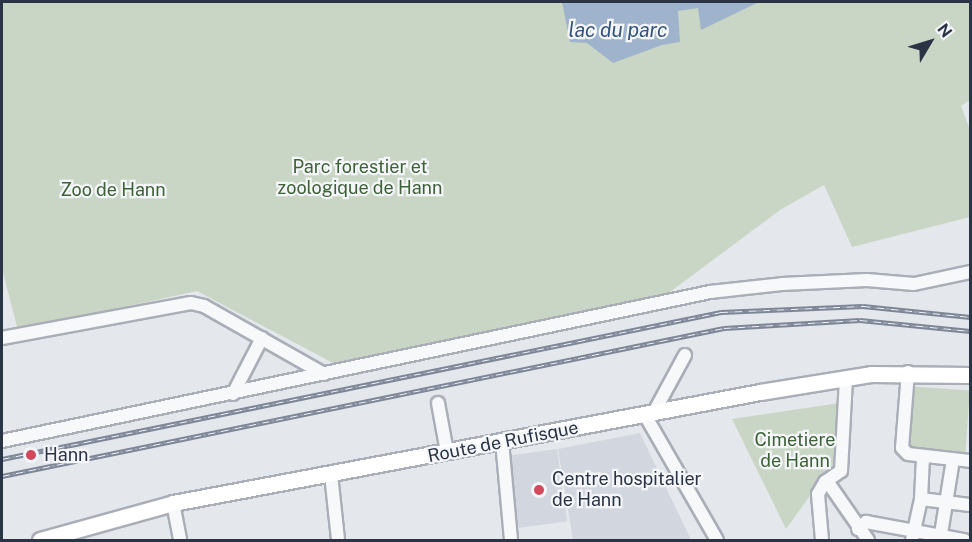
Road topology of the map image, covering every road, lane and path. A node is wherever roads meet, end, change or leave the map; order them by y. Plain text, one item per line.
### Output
1 (970, 272) edge
2 (2, 338) edge
3 (262, 338) junction
4 (685, 355) dead end
5 (908, 372) junction
6 (324, 374) junction
7 (970, 375) edge
8 (846, 378) junction
9 (233, 394) junction
10 (438, 403) dead end
11 (649, 414) junction
12 (2, 441) edge
13 (501, 441) junction
14 (447, 452) junction
15 (923, 456) junction
16 (953, 459) junction
17 (970, 461) edge
18 (332, 474) junction
19 (827, 481) junction
20 (921, 499) junction
21 (949, 502) junction
22 (172, 504) junction
23 (970, 505) edge
24 (858, 528) junction
25 (913, 535) edge
26 (940, 538) edge
27 (40, 540) edge
28 (180, 540) edge
29 (338, 540) edge
30 (511, 540) edge
31 (717, 540) edge
32 (822, 540) edge
33 (868, 540) edge
34 (964, 540) edge

1 - 6 street
2 - 3 street
3 - 6 street
3 - 9 street
4 - 11 street
5 - 7 main road, Route de Rufisque
5 - 8 main road, Route de Rufisque
5 - 15 street
6 - 9 street
8 - 11 main road, Route de Rufisque
8 - 19 street
9 - 12 street
10 - 14 street
11 - 13 main road, Route de Rufisque
11 - 31 street
13 - 14 main road, Route de Rufisque
13 - 30 street
14 - 18 main road, Route de Rufisque
15 - 16 street
15 - 20 street
16 - 17 street
16 - 21 street
18 - 22 main road, Route de Rufisque
18 - 29 street
19 - 24 street
19 - 32 street
20 - 21 street
20 - 25 street
21 - 23 street
21 - 26 street
22 - 27 main road, Route de Rufisque
22 - 28 street
24 - 25 street
24 - 33 street
25 - 26 street
26 - 34 street

